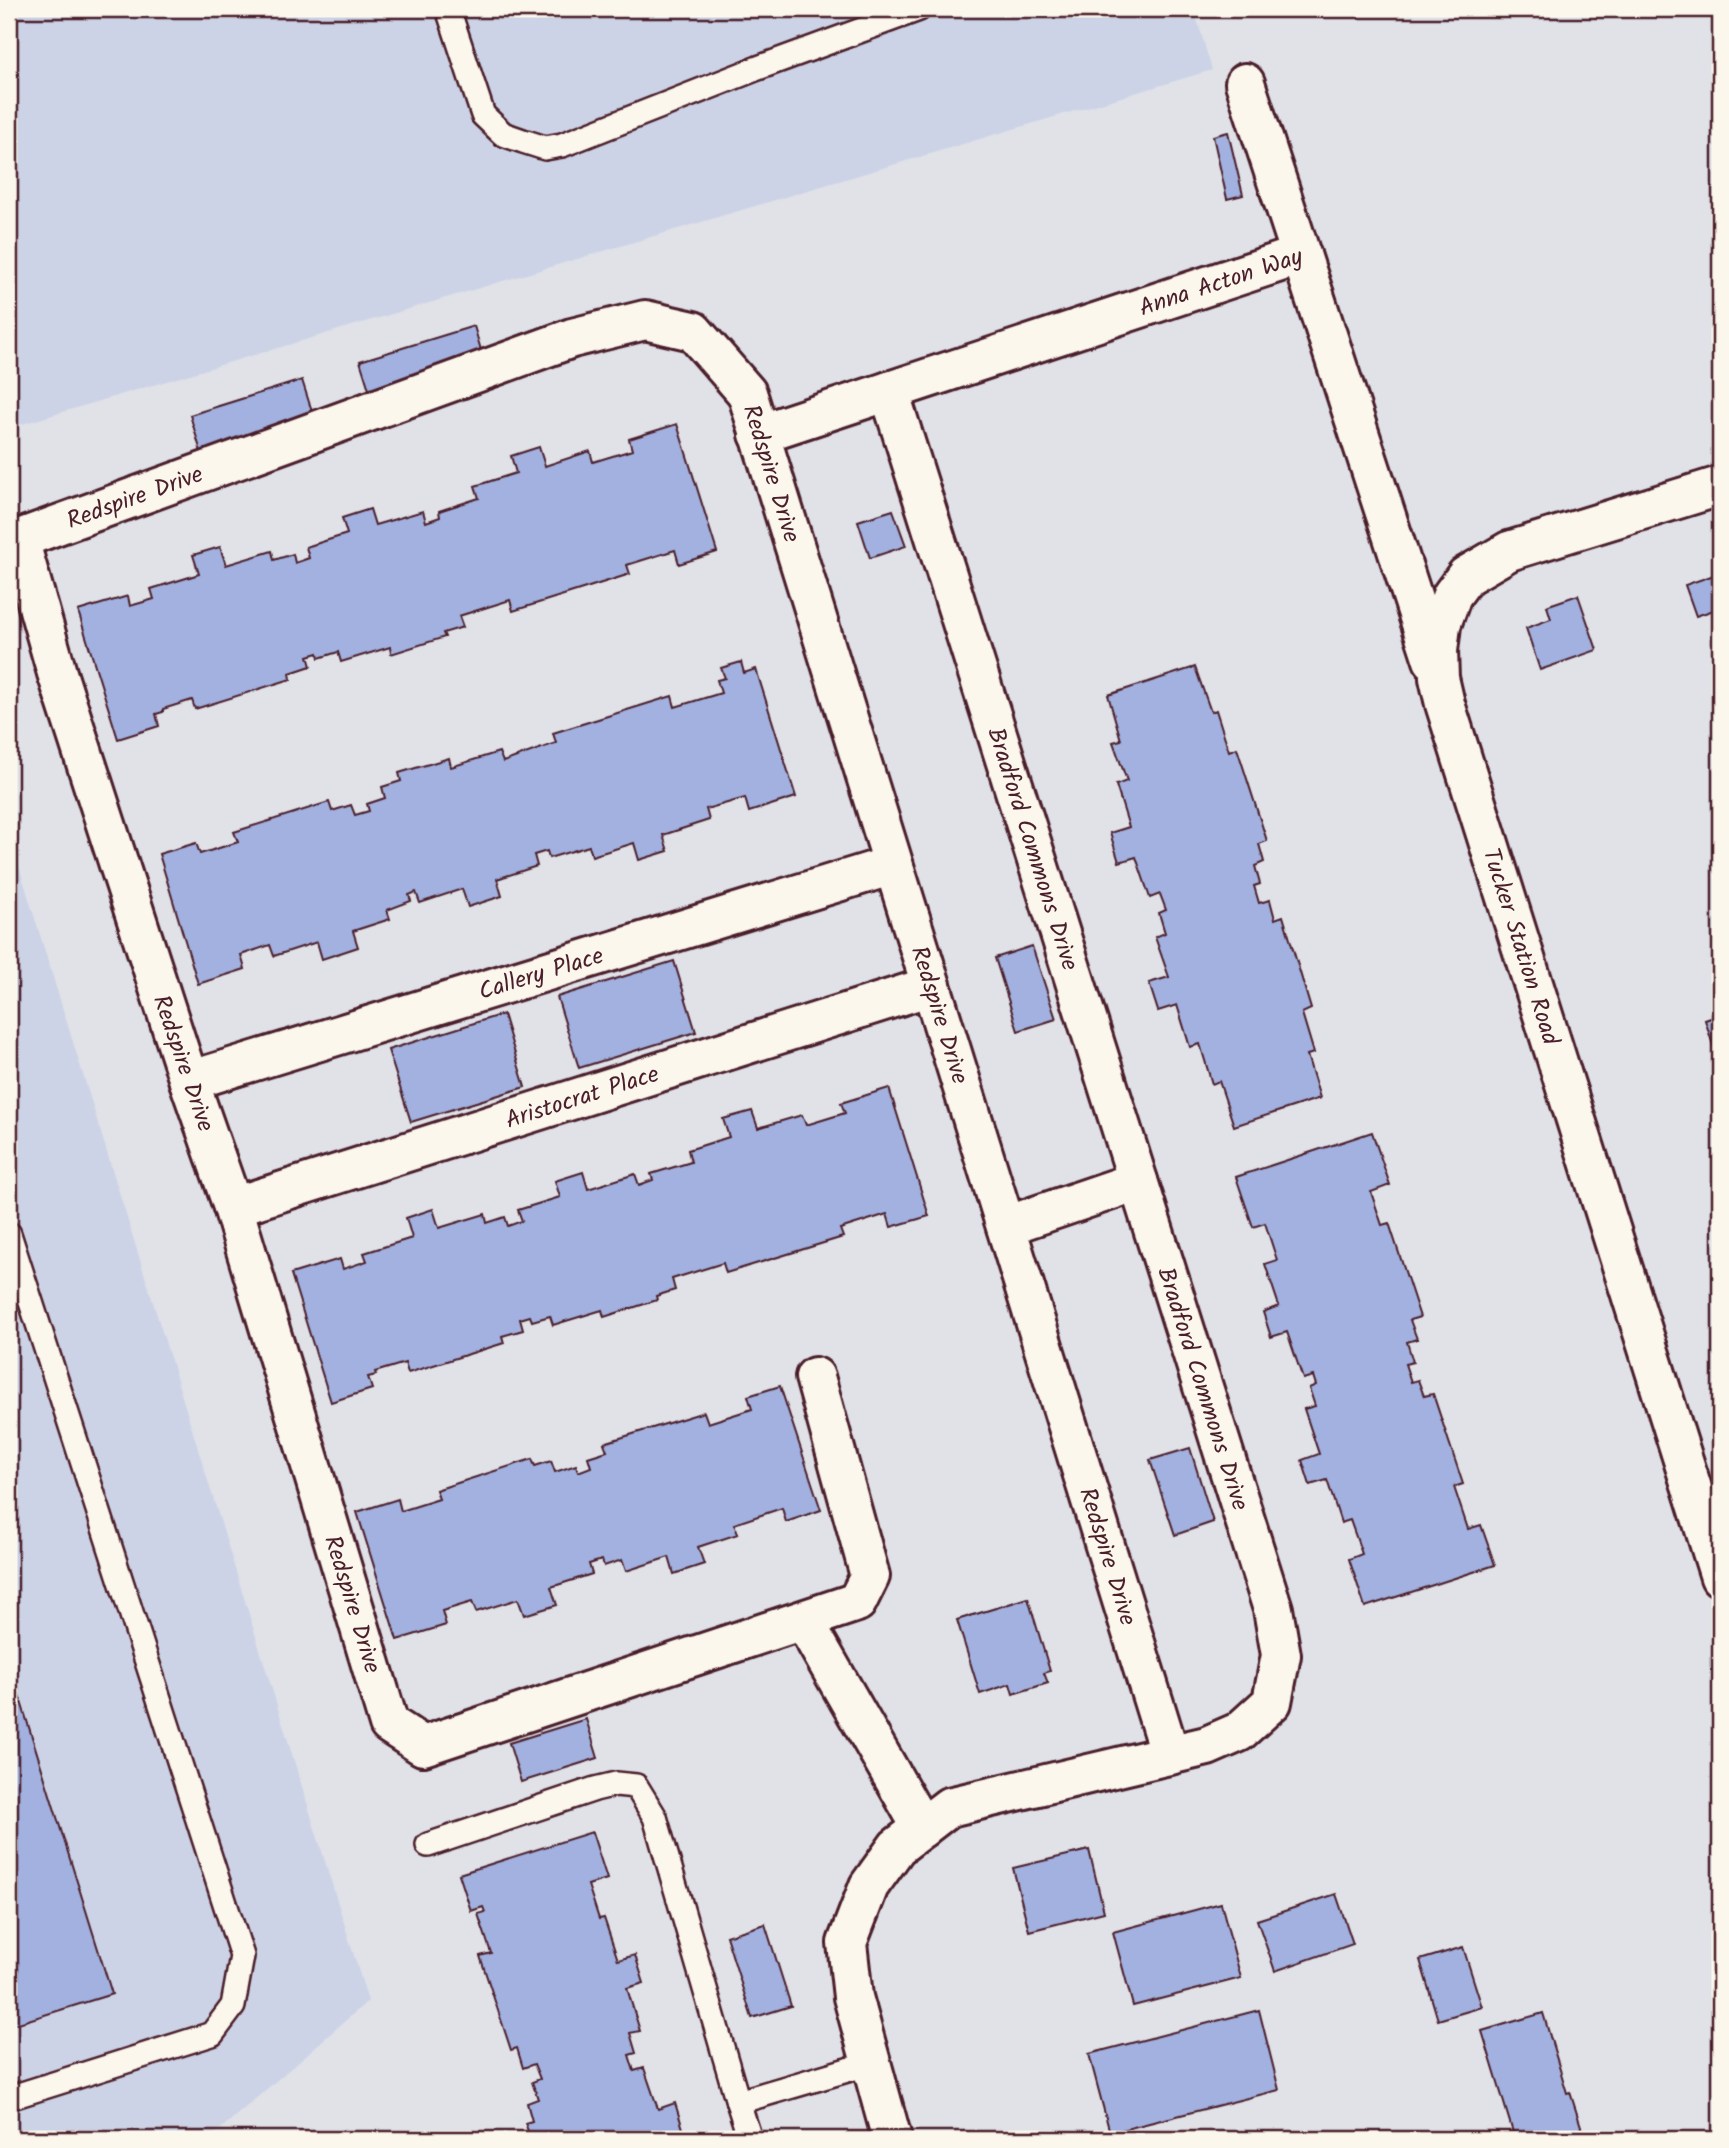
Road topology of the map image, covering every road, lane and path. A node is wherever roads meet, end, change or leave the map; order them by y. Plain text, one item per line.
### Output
1 (448, 9) edge
2 (919, 9) edge
3 (1245, 83) dead end
4 (1301, 256) junction
5 (889, 391) junction
6 (759, 434) junction
7 (1720, 486) edge
8 (1439, 678) junction
9 (893, 865) junction
10 (931, 986) junction
11 (188, 1081) junction
12 (1138, 1181) junction
13 (233, 1207) junction
14 (1006, 1226) junction
15 (9, 1234) edge
16 (815, 1377) dead end
17 (1720, 1577) edge
18 (804, 1621) junction
19 (1170, 1755) junction
20 (922, 1828) junction
21 (428, 1845) dead end
22 (871, 2063) junction
23 (9, 2098) edge
24 (738, 2102) junction
25 (750, 2139) edge
26 (892, 2139) edge

1 - 2 lane
3 - 4 street
4 - 5 street, Anna Acton Way
4 - 8 street, Anna Acton Way
5 - 6 street, Anna Acton Way
5 - 12 street, Bradford Commons Drive
6 - 9 street, Redspire Drive
6 - 11 street, Redspire Drive
7 - 8 street, Tucker Station Road
8 - 17 street, Tucker Station Road
9 - 10 street, Redspire Drive
9 - 11 street, Callery Place
10 - 13 street, Aristocrat Place
10 - 14 street, Redspire Drive
11 - 13 street, Redspire Drive
12 - 14 street
12 - 19 street, Bradford Commons Drive
13 - 18 street, Redspire Drive
14 - 19 street, Redspire Drive
15 - 23 lane
16 - 18 street, Redspire Drive
18 - 20 street
19 - 20 street, Bradford Commons Drive
20 - 22 street, Bradford Commons Drive
21 - 24 lane
22 - 24 lane
22 - 26 street, Bradford Commons Drive
24 - 25 lane

